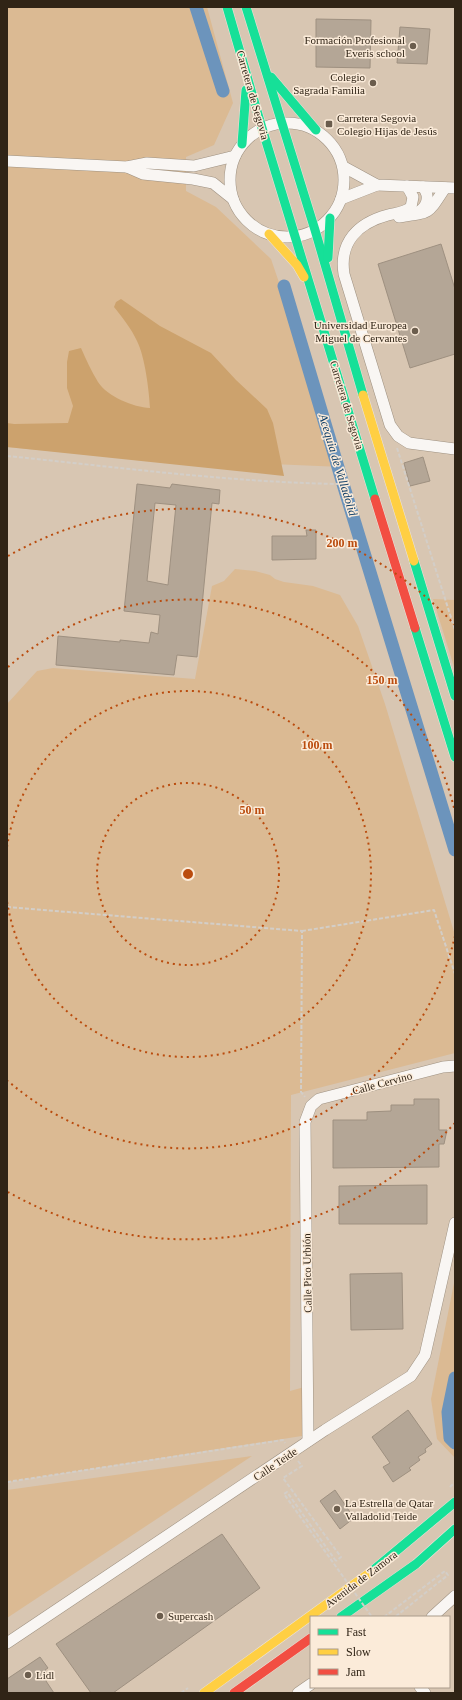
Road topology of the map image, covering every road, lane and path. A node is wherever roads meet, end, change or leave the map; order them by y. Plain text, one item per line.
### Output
1 (226, 7) edge
2 (246, 7) edge
3 (264, 67) junction
4 (247, 76) junction
5 (282, 123) junction
6 (262, 128) junction
7 (316, 130) junction
8 (242, 144) junction
9 (235, 156) junction
10 (7, 161) edge
11 (127, 167) junction
12 (344, 167) junction
13 (377, 185) junction
14 (406, 186) junction
15 (423, 187) junction
16 (450, 188) edge
17 (233, 199) junction
18 (341, 199) junction
19 (412, 215) junction
20 (330, 218) junction
21 (373, 220) junction
22 (315, 230) junction
23 (269, 234) junction
24 (296, 236) junction
25 (327, 274) junction
26 (313, 295) junction
27 (398, 436) junction
28 (455, 449) edge
29 (7, 456) edge
30 (338, 484) dead end
31 (455, 630) edge
32 (455, 696) edge
33 (455, 757) edge
34 (7, 907) edge
35 (302, 931) junction
36 (455, 974) edge
37 (455, 1066) edge
38 (311, 1106) junction
39 (455, 1223) edge
40 (308, 1441) junction
41 (292, 1452) junction
42 (7, 1482) edge
43 (455, 1502) edge
44 (455, 1529) edge
45 (455, 1538) edge
46 (416, 1564) junction
47 (455, 1596) edge
48 (310, 1616) edge
49 (310, 1616) edge
50 (342, 1616) edge
51 (371, 1616) edge
52 (385, 1616) edge
53 (396, 1616) edge
54 (433, 1616) edge
55 (310, 1639) edge
56 (7, 1643) edge
57 (310, 1685) edge
58 (204, 1693) edge
59 (234, 1693) edge
60 (298, 1693) edge

1 - 4 main road, Carretera de Segovia
2 - 3 main road, Carretera de Segovia
3 - 5 main road, Carretera de Segovia
3 - 7 main road
4 - 6 main road, Carretera de Segovia
4 - 8 main road
5 - 6 street
5 - 7 street
5 - 22 main road, Carretera de Segovia
6 - 8 street
6 - 24 main road, Carretera de Segovia
7 - 12 street
8 - 9 street
9 - 11 street
9 - 17 street
10 - 11 street
11 - 17 street
12 - 13 street
12 - 18 street
13 - 14 street
13 - 18 street
14 - 15 street
14 - 21 street
15 - 16 street
15 - 19 street
16 - 19 street
17 - 23 street
18 - 20 street
19 - 21 street
20 - 22 street
20 - 25 main road
21 - 27 street
22 - 24 street
22 - 25 main road, Carretera de Segovia
23 - 24 street
23 - 26 main road
24 - 26 main road, Carretera de Segovia
25 - 32 main road, Carretera de Segovia
26 - 33 main road, Carretera de Segovia
27 - 28 street
27 - 31 path
29 - 30 path
34 - 35 path
35 - 36 path
35 - 38 path
37 - 38 street, Calle Cervino
38 - 40 street, Calle Pico Urbión
39 - 40 street, Calle Teide
40 - 41 street, Calle Teide
41 - 42 path
41 - 51 path, bridge
41 - 56 street, Calle Teide
43 - 48 main road, Avenida de Zamora
44 - 46 main road, Avenida de Zamora
45 - 46 main road
46 - 50 main road, Avenida de Zamora
47 - 54 street
49 - 58 main road, Avenida de Zamora
52 - 53 path
55 - 59 main road
57 - 60 street

